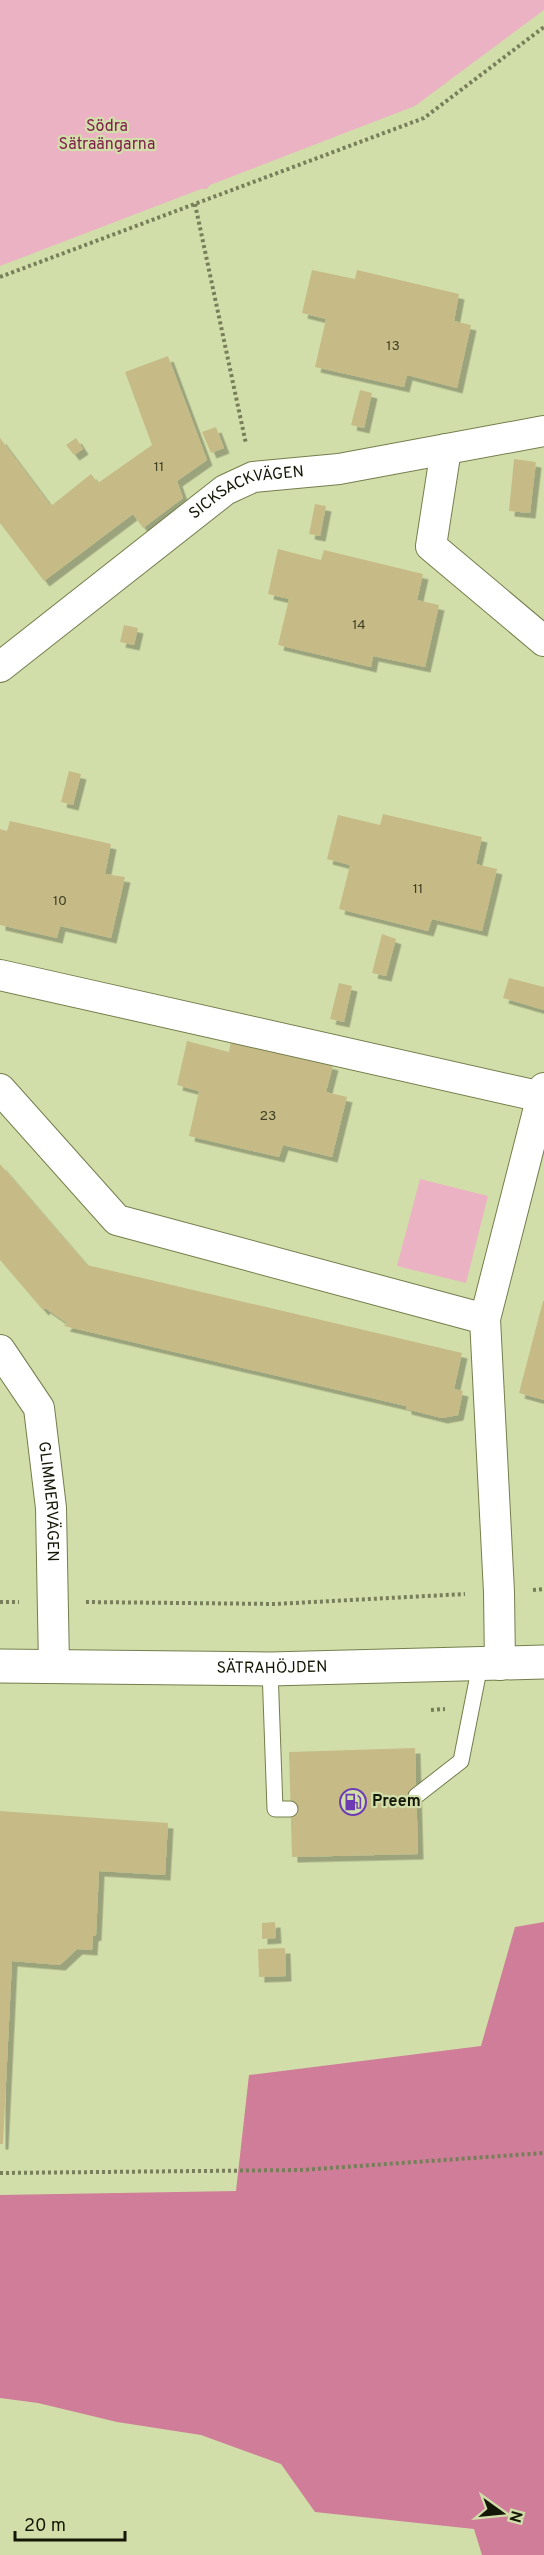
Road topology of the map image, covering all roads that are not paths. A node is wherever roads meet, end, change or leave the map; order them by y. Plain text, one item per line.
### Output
1 (544, 431) edge
2 (446, 449) junction
3 (544, 641) edge
4 (0, 667) edge
5 (0, 975) edge
6 (0, 1089) edge
7 (543, 1093) edge
8 (485, 1318) junction
9 (0, 1350) edge
10 (544, 1662) edge
11 (54, 1665) junction
12 (490, 1665) junction
13 (0, 1666) edge
14 (270, 1668) junction
15 (416, 1796) dead end
16 (290, 1809) dead end

1 - 2 street, SICKSACKVÄGEN
2 - 3 street
2 - 4 street, SICKSACKVÄGEN
5 - 7 street
6 - 8 street
7 - 8 street
8 - 12 street
9 - 11 street, GLIMMERVÄGEN
10 - 12 street, SÄTRAHÖJDEN
11 - 13 street, SÄTRAHÖJDEN
11 - 14 street, SÄTRAHÖJDEN
12 - 14 street, SÄTRAHÖJDEN
12 - 15 lane
14 - 16 lane

